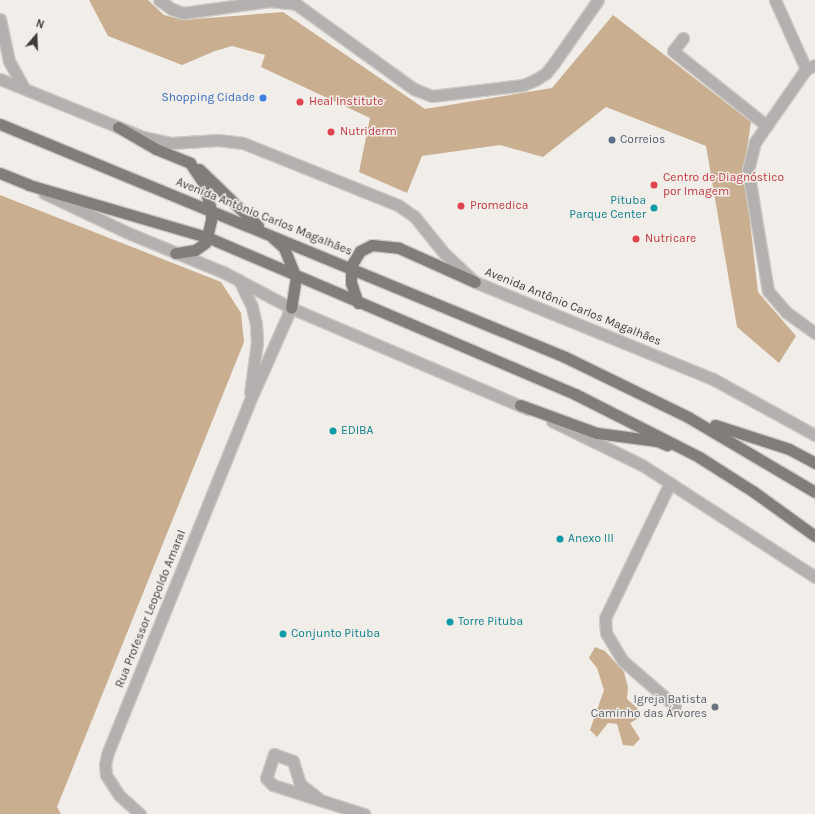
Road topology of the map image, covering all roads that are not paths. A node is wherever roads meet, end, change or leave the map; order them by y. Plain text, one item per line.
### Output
1 (159, 0) edge
2 (597, 0) edge
3 (775, 0) edge
4 (269, 1) edge
5 (295, 2) edge
6 (0, 19) edge
7 (683, 38) dead end
8 (810, 67) edge
9 (0, 79) edge
10 (24, 88) junction
11 (0, 124) edge
12 (767, 126) junction
13 (118, 127) junction
14 (190, 163) junction
15 (0, 173) edge
16 (29, 185) junction
17 (211, 210) junction
18 (264, 231) junction
19 (207, 238) junction
20 (175, 252) junction
21 (351, 266) junction
22 (296, 276) junction
23 (239, 280) junction
24 (475, 282) junction
25 (358, 303) junction
26 (291, 308) junction
27 (815, 333) edge
28 (248, 405) junction
29 (520, 405) junction
30 (688, 417) junction
31 (815, 435) edge
32 (699, 457) junction
33 (815, 463) edge
34 (670, 483) junction
35 (815, 492) edge
36 (815, 536) edge
37 (815, 577) edge
38 (675, 706) dead end
39 (318, 798) junction
40 (140, 814) edge
41 (364, 814) edge

1 - 4 street
2 - 5 street
3 - 8 street
4 - 5 street
6 - 10 street
7 - 12 street
8 - 12 street
9 - 10 street, Avenida Antônio Carlos Magalhães
10 - 13 street, Avenida Antônio Carlos Magalhães
11 - 17 main road, Avenida Antônio Carlos Magalhães
12 - 27 street
13 - 14 main road
13 - 24 street, Avenida Antônio Carlos Magalhães
14 - 17 main road
14 - 18 main road
15 - 16 main road
16 - 19 main road
16 - 20 street
17 - 18 main road, Avenida Antônio Carlos Magalhães
17 - 19 main road
18 - 21 main road, Avenida Antônio Carlos Magalhães
18 - 22 main road
19 - 20 main road
19 - 22 main road
20 - 23 street
21 - 24 main road
21 - 25 main road
21 - 30 main road, Avenida Antônio Carlos Magalhães
22 - 25 main road
22 - 26 main road
23 - 26 street
23 - 28 street, Rua Professor Leopoldo Amaral
24 - 31 street, Avenida Antônio Carlos Magalhães
25 - 32 main road
26 - 28 street, Rua Professor Leopoldo Amaral
26 - 29 street
28 - 40 street, Rua Professor Leopoldo Amaral
29 - 32 main road
29 - 34 street
30 - 33 main road
30 - 35 main road, Avenida Antônio Carlos Magalhães
32 - 36 main road
34 - 37 street
34 - 38 street
39 - 39 street
39 - 41 street

